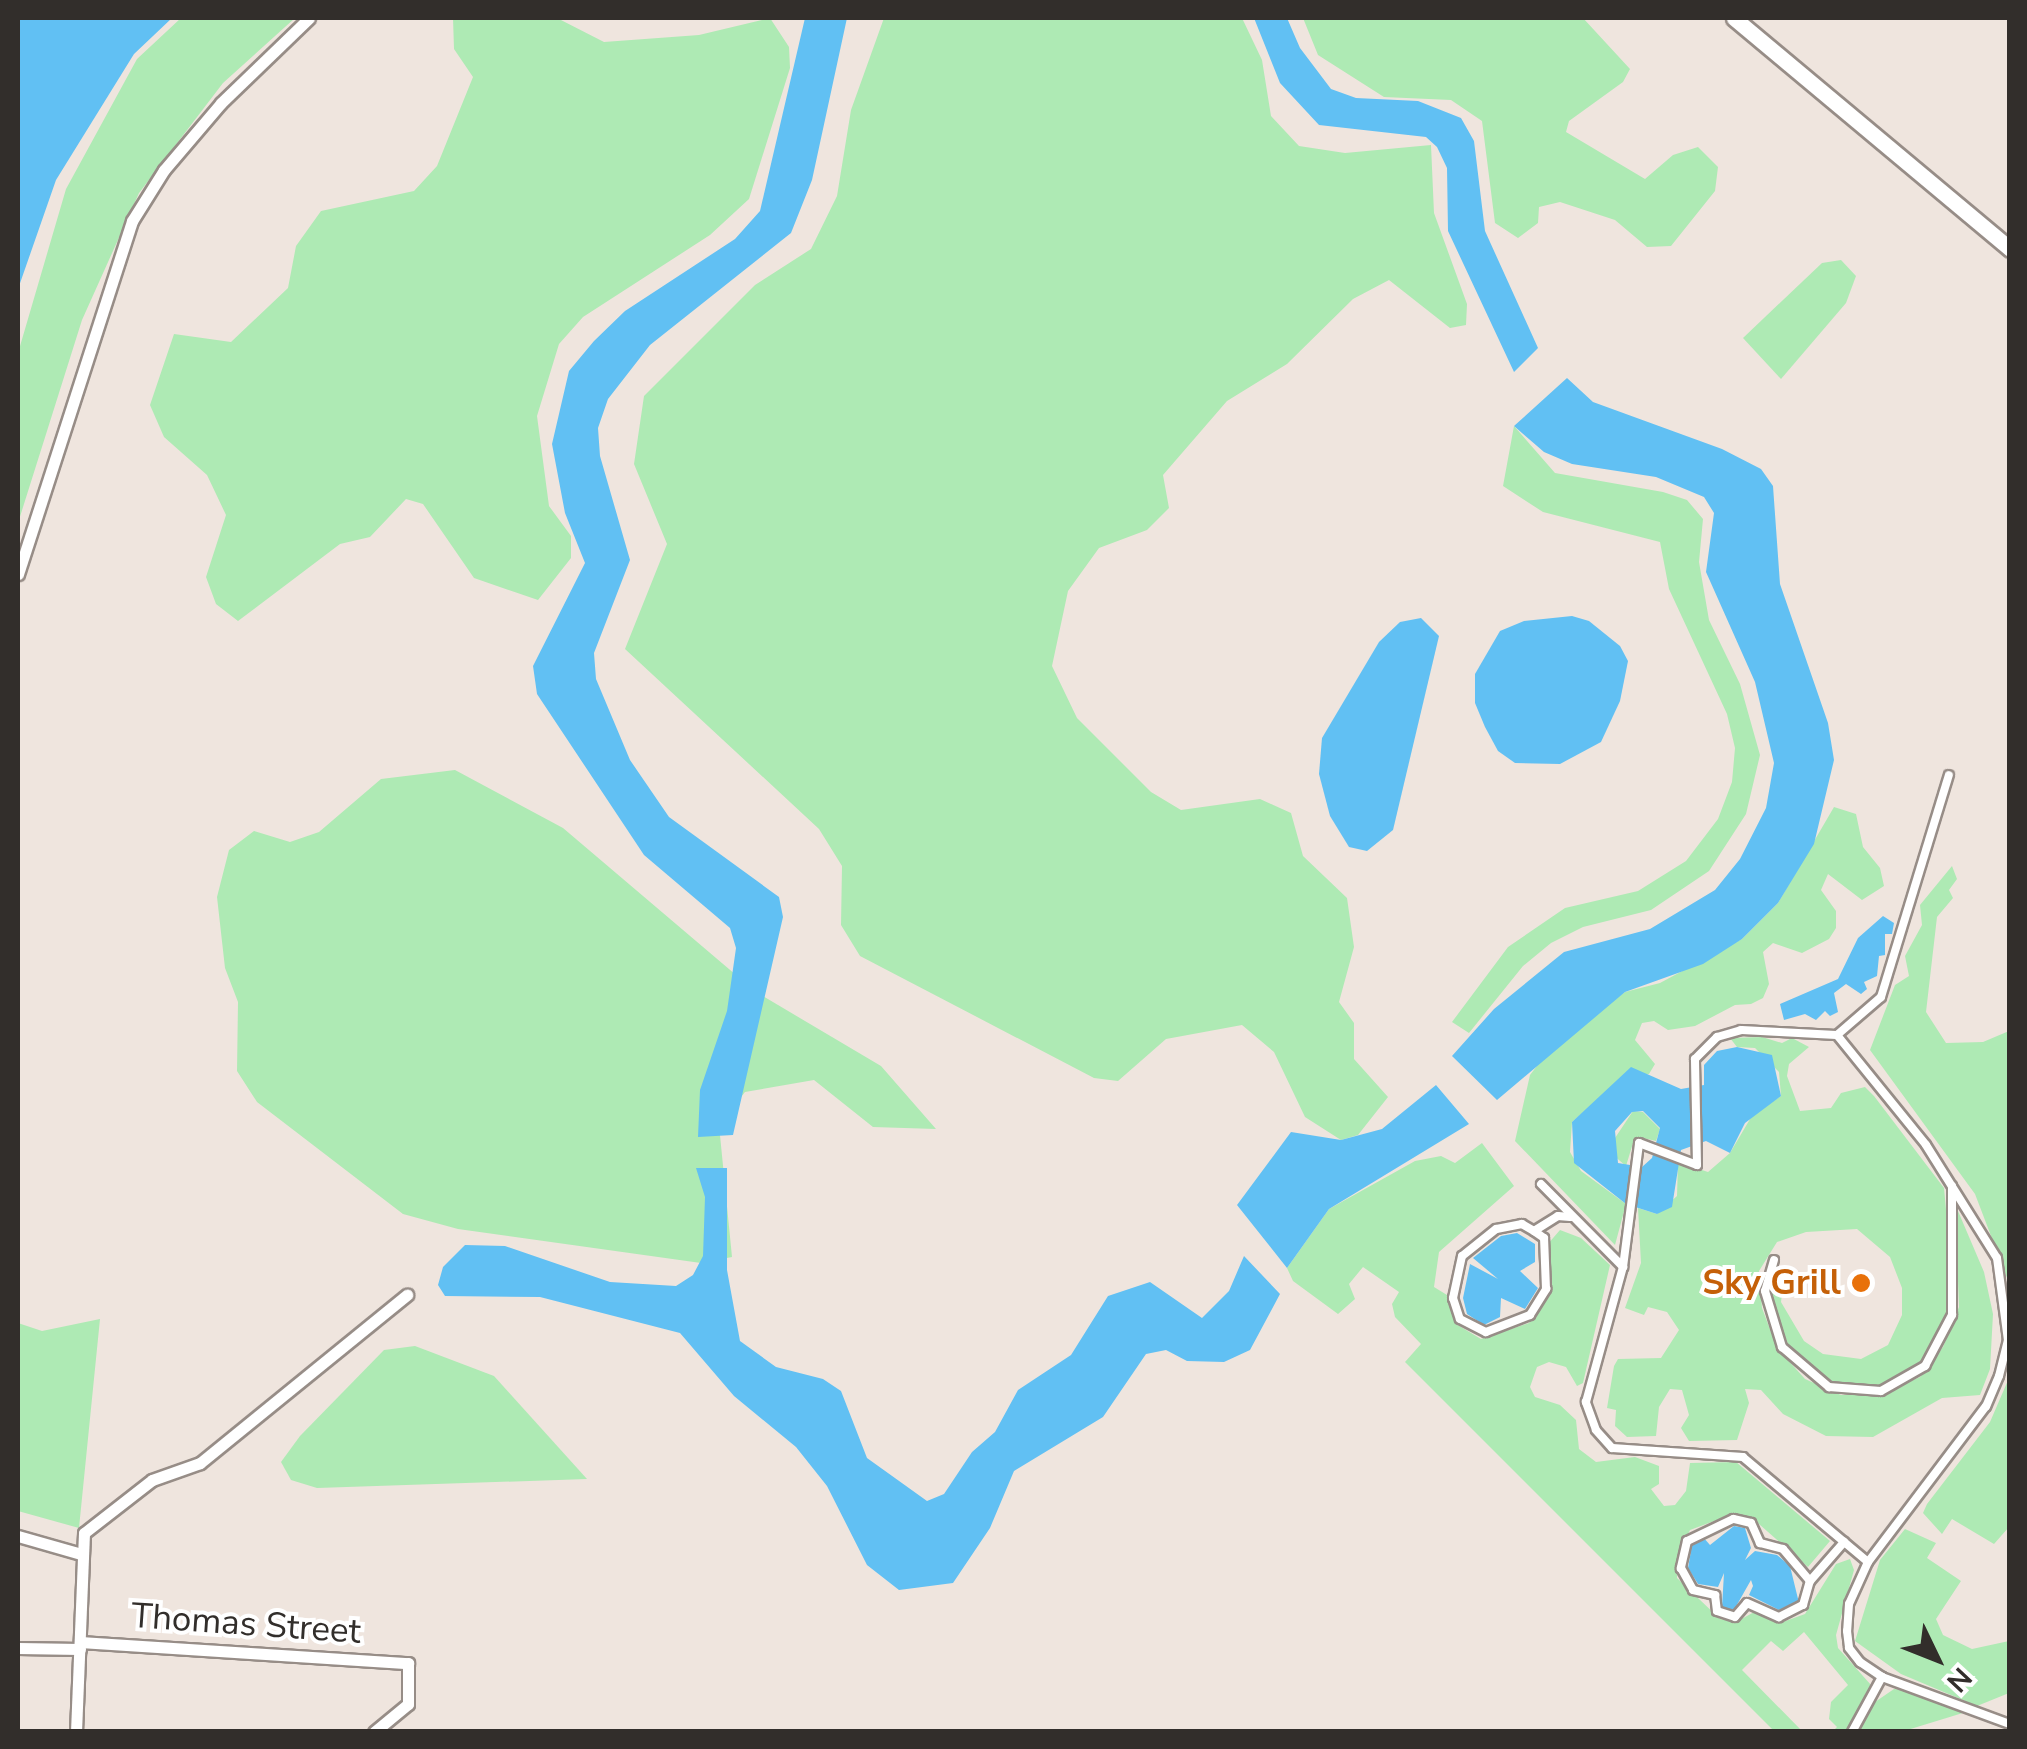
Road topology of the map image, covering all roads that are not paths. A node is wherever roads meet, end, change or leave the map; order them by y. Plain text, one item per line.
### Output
1 (309, 18) edge
2 (1734, 18) edge
3 (2010, 248) edge
4 (18, 574) edge
5 (1948, 775) dead end
6 (1837, 1035) junction
7 (1541, 1184) dead end
8 (1952, 1184) junction
9 (1570, 1217) junction
10 (1534, 1231) junction
11 (1774, 1260) dead end
12 (1622, 1266) junction
13 (407, 1296) dead end
14 (18, 1536) edge
15 (1844, 1542) junction
16 (81, 1554) junction
17 (1868, 1562) junction
18 (1810, 1580) junction
19 (80, 1645) junction
20 (18, 1648) edge
21 (1882, 1678) junction
22 (2010, 1724) edge
23 (76, 1732) edge
24 (374, 1732) edge
25 (1852, 1732) edge

1 - 4 street
2 - 3 main road
5 - 6 street
6 - 8 street
6 - 12 street
7 - 9 street
8 - 11 street
8 - 17 street
9 - 10 street
9 - 12 street
10 - 10 street
12 - 15 street
13 - 16 street
14 - 16 street
15 - 17 street
15 - 18 street
16 - 19 street
17 - 21 street
18 - 18 street
19 - 20 street, Thomas Street
19 - 23 street
19 - 24 street, Thomas Street
21 - 22 street
21 - 25 street

